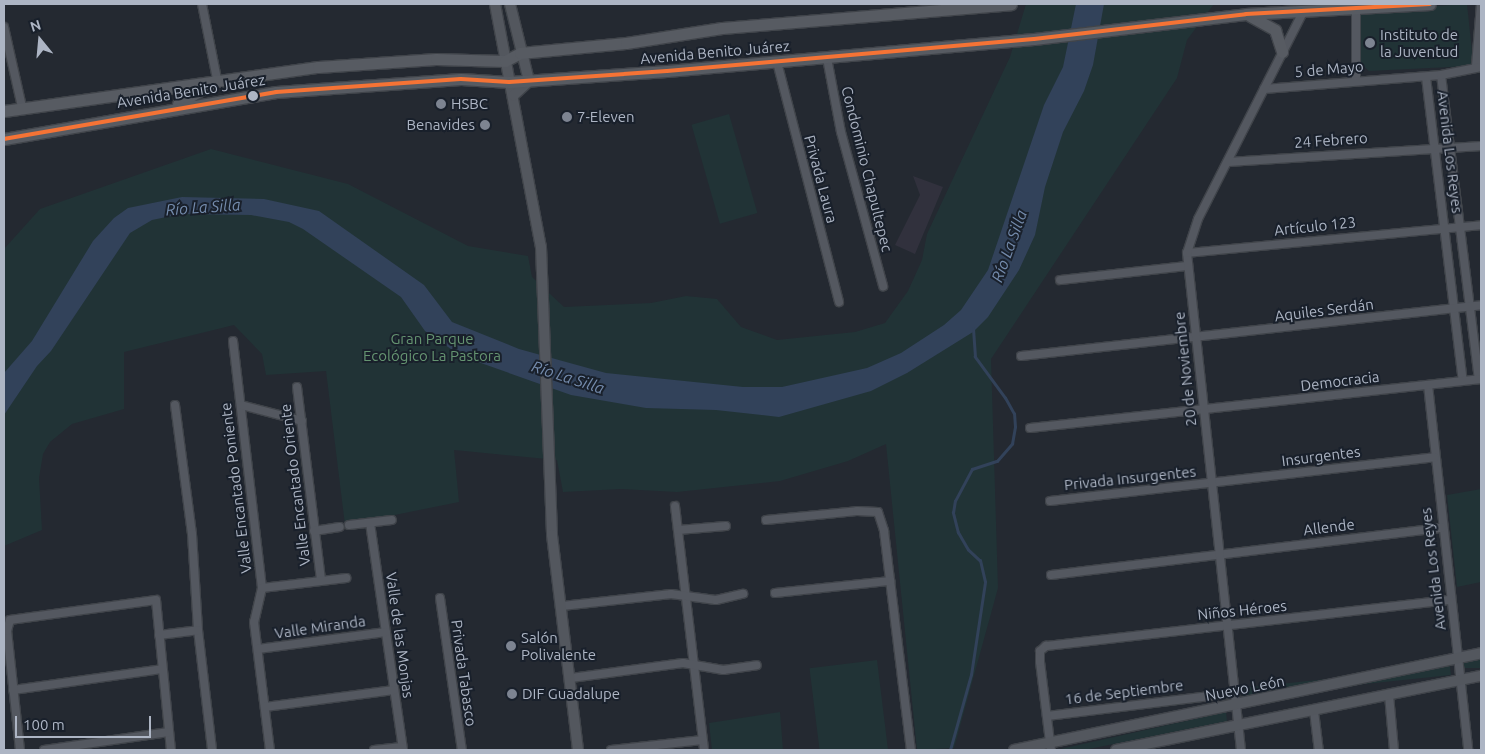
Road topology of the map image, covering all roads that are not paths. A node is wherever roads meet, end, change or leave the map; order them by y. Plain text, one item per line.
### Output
1 (202, 4) edge
2 (495, 4) edge
3 (510, 4) edge
4 (1011, 4) edge
5 (1430, 4) edge
6 (1480, 4) edge
7 (1303, 7) edge
8 (1356, 10) junction
9 (1246, 14) junction
10 (4, 27) edge
11 (1282, 52) junction
12 (520, 53) junction
13 (827, 58) junction
14 (505, 61) junction
15 (776, 62) junction
16 (1479, 67) edge
17 (1441, 76) junction
18 (1426, 77) junction
19 (217, 79) junction
20 (1356, 80) junction
21 (529, 81) junction
22 (509, 82) junction
23 (1264, 89) junction
24 (514, 95) junction
25 (22, 107) junction
26 (172, 108) junction
27 (4, 111) edge
28 (4, 139) edge
29 (1481, 146) edge
30 (1435, 147) junction
31 (1450, 147) junction
32 (1228, 162) junction
33 (1481, 225) edge
34 (1460, 226) junction
35 (1446, 228) junction
36 (1187, 253) junction
37 (1187, 266) junction
38 (1060, 280) dead end
39 (883, 286) dead end
40 (839, 302) dead end
41 (1481, 305) edge
42 (1470, 306) junction
43 (1456, 308) junction
44 (1195, 338) junction
45 (233, 341) dead end
46 (1021, 356) dead end
47 (1480, 379) edge
48 (1462, 381) junction
49 (1428, 385) junction
50 (297, 387) dead end
51 (175, 405) dead end
52 (241, 405) junction
53 (1203, 411) junction
54 (302, 421) junction
55 (1030, 428) dead end
56 (1434, 457) junction
57 (1212, 484) junction
58 (1050, 501) dead end
59 (675, 506) dead end
60 (392, 520) dead end
61 (766, 520) dead end
62 (370, 523) junction
63 (726, 526) dead end
64 (1442, 528) junction
65 (678, 530) junction
66 (314, 531) junction
67 (1220, 554) junction
68 (1051, 575) dead end
69 (346, 578) dead end
70 (320, 580) junction
71 (890, 581) junction
72 (262, 588) junction
73 (776, 593) dead end
74 (743, 594) dead end
75 (686, 597) junction
76 (440, 598) dead end
77 (1449, 600) junction
78 (562, 606) junction
79 (1227, 626) junction
80 (198, 630) junction
81 (386, 632) junction
82 (158, 635) junction
83 (258, 649) junction
84 (1481, 654) edge
85 (1458, 659) junction
86 (692, 664) junction
87 (757, 664) dead end
88 (162, 669) junction
89 (1481, 676) edge
90 (570, 678) junction
91 (1460, 680) junction
92 (13, 690) junction
93 (394, 690) junction
94 (1235, 693) junction
95 (1389, 695) junction
96 (1236, 705) junction
97 (265, 706) junction
98 (1314, 711) junction
99 (1047, 716) junction
100 (1239, 726) junction
101 (169, 732) junction
102 (702, 740) junction
103 (1050, 746) edge
104 (402, 748) edge
105 (20, 750) edge
106 (44, 750) edge
107 (171, 750) edge
108 (212, 750) edge
109 (270, 750) edge
110 (374, 750) edge
111 (462, 750) edge
112 (578, 750) edge
113 (611, 750) edge
114 (704, 750) edge
115 (911, 750) edge
116 (1014, 750) edge
117 (1116, 750) edge
118 (1241, 750) edge
119 (1319, 750) edge
120 (1394, 750) edge
121 (1468, 750) edge

1 - 19 street
2 - 14 street
3 - 12 street
4 - 12 main road, Avenida Benito Juárez
5 - 8 main road, Avenida Benito Juárez
6 - 16 street
7 - 8 main road, Avenida Benito Juárez
7 - 9 main road, Avenida Benito Juárez
7 - 11 street, 20 de Noviembre
8 - 20 street
9 - 11 main road
9 - 13 main road, Avenida Benito Juárez
10 - 25 street
11 - 23 street, 20 de Noviembre
12 - 14 main road, Avenida Benito Juárez
12 - 21 street
13 - 15 main road, Avenida Benito Juárez
13 - 39 street, Condominio Chapultepec
14 - 19 main road, Avenida Benito Juárez
14 - 22 street
15 - 21 main road, Avenida Benito Juárez
15 - 40 street, Privada Laura
16 - 17 street, 5 de Mayo
17 - 18 street, 5 de Mayo
17 - 31 street, Avenida Los Reyes
18 - 20 street, 5 de Mayo
18 - 30 street, Avenida Los Reyes
19 - 25 main road, Avenida Benito Juárez
19 - 26 main road
20 - 23 street, 5 de Mayo
21 - 22 main road, Avenida Benito Juárez
21 - 24 street
22 - 24 street
22 - 26 main road, Avenida Benito Juárez
23 - 32 street, 20 de Noviembre
24 - 78 street
25 - 27 main road, Avenida Benito Juárez
26 - 28 main road, Avenida Benito Juárez
29 - 31 street, 24 Febrero
30 - 31 street, 24 Febrero
30 - 32 street, 24 Febrero
30 - 35 street, Avenida Los Reyes
31 - 34 street, Avenida Los Reyes
32 - 36 street, 20 de Noviembre
33 - 34 street, Artículo 123
34 - 35 street, Artículo 123
34 - 42 street, Avenida Los Reyes
35 - 36 street, Artículo 123
35 - 43 street, Avenida Los Reyes
36 - 37 street, 20 de Noviembre
37 - 38 street
37 - 44 street, 20 de Noviembre
41 - 42 street, Aquiles Serdán
42 - 43 street, Aquiles Serdán
42 - 47 street, Avenida Los Reyes
43 - 44 street, Aquiles Serdán
43 - 48 street, Avenida Los Reyes
44 - 46 street, Aquiles Serdán
44 - 53 street, 20 de Noviembre
45 - 52 street, Valle Encantado Poniente
47 - 48 street, Democracia
48 - 49 street, Democracia
49 - 53 street, Democracia
49 - 56 street, Avenida Los Reyes
50 - 54 street, Valle Encantado Oriente
51 - 80 street
52 - 54 street
52 - 72 street, Valle Encantado Poniente
53 - 55 street, Democracia
53 - 57 street, 20 de Noviembre
54 - 66 street, Valle Encantado Oriente
56 - 57 street, Insurgentes
56 - 64 street, Avenida Los Reyes
57 - 58 street, Privada Insurgentes
57 - 67 street, 20 de Noviembre
59 - 65 street
60 - 62 street
61 - 71 street
62 - 66 street
62 - 81 street, Valle de las Monjas
63 - 65 street
64 - 67 street, Allende
64 - 77 street, Avenida Los Reyes
65 - 75 street
66 - 70 street, Valle Encantado Oriente
67 - 68 street, Allende
67 - 79 street, 20 de Noviembre
69 - 70 street
70 - 72 street
71 - 73 street
71 - 115 street
72 - 83 street, Valle Encantado Poniente
74 - 75 street
75 - 78 street
75 - 86 street
76 - 111 street, Privada Tabasco
77 - 79 street, Niños Héroes
77 - 85 street, Avenida Los Reyes
78 - 90 street
79 - 94 street, 20 de Noviembre
79 - 99 street, Niños Héroes
80 - 82 street
80 - 108 street
81 - 83 street, Valle Miranda
81 - 93 street, Valle de las Monjas
82 - 88 street
82 - 92 street
83 - 97 street, Valle Encantado Poniente
84 - 85 street, Nuevo León
85 - 91 street, Avenida Los Reyes
85 - 96 street, Nuevo León
86 - 87 street
86 - 90 street
86 - 102 street
88 - 92 street
88 - 101 street
89 - 91 street
90 - 112 street
91 - 95 street
91 - 121 street, Avenida Los Reyes
92 - 105 street
93 - 97 street
93 - 104 street, Valle de las Monjas
94 - 96 street, 20 de Noviembre
94 - 99 street, 16 de Septiembre
95 - 98 street
95 - 120 street
96 - 100 street, 20 de Noviembre
96 - 103 street, Nuevo León
97 - 109 street, Valle Encantado Poniente
98 - 100 street
98 - 119 street
99 - 103 street
100 - 117 street
100 - 118 street, 20 de Noviembre
101 - 106 street
101 - 107 street
102 - 113 street
102 - 114 street
103 - 116 street, Nuevo León
104 - 110 street

